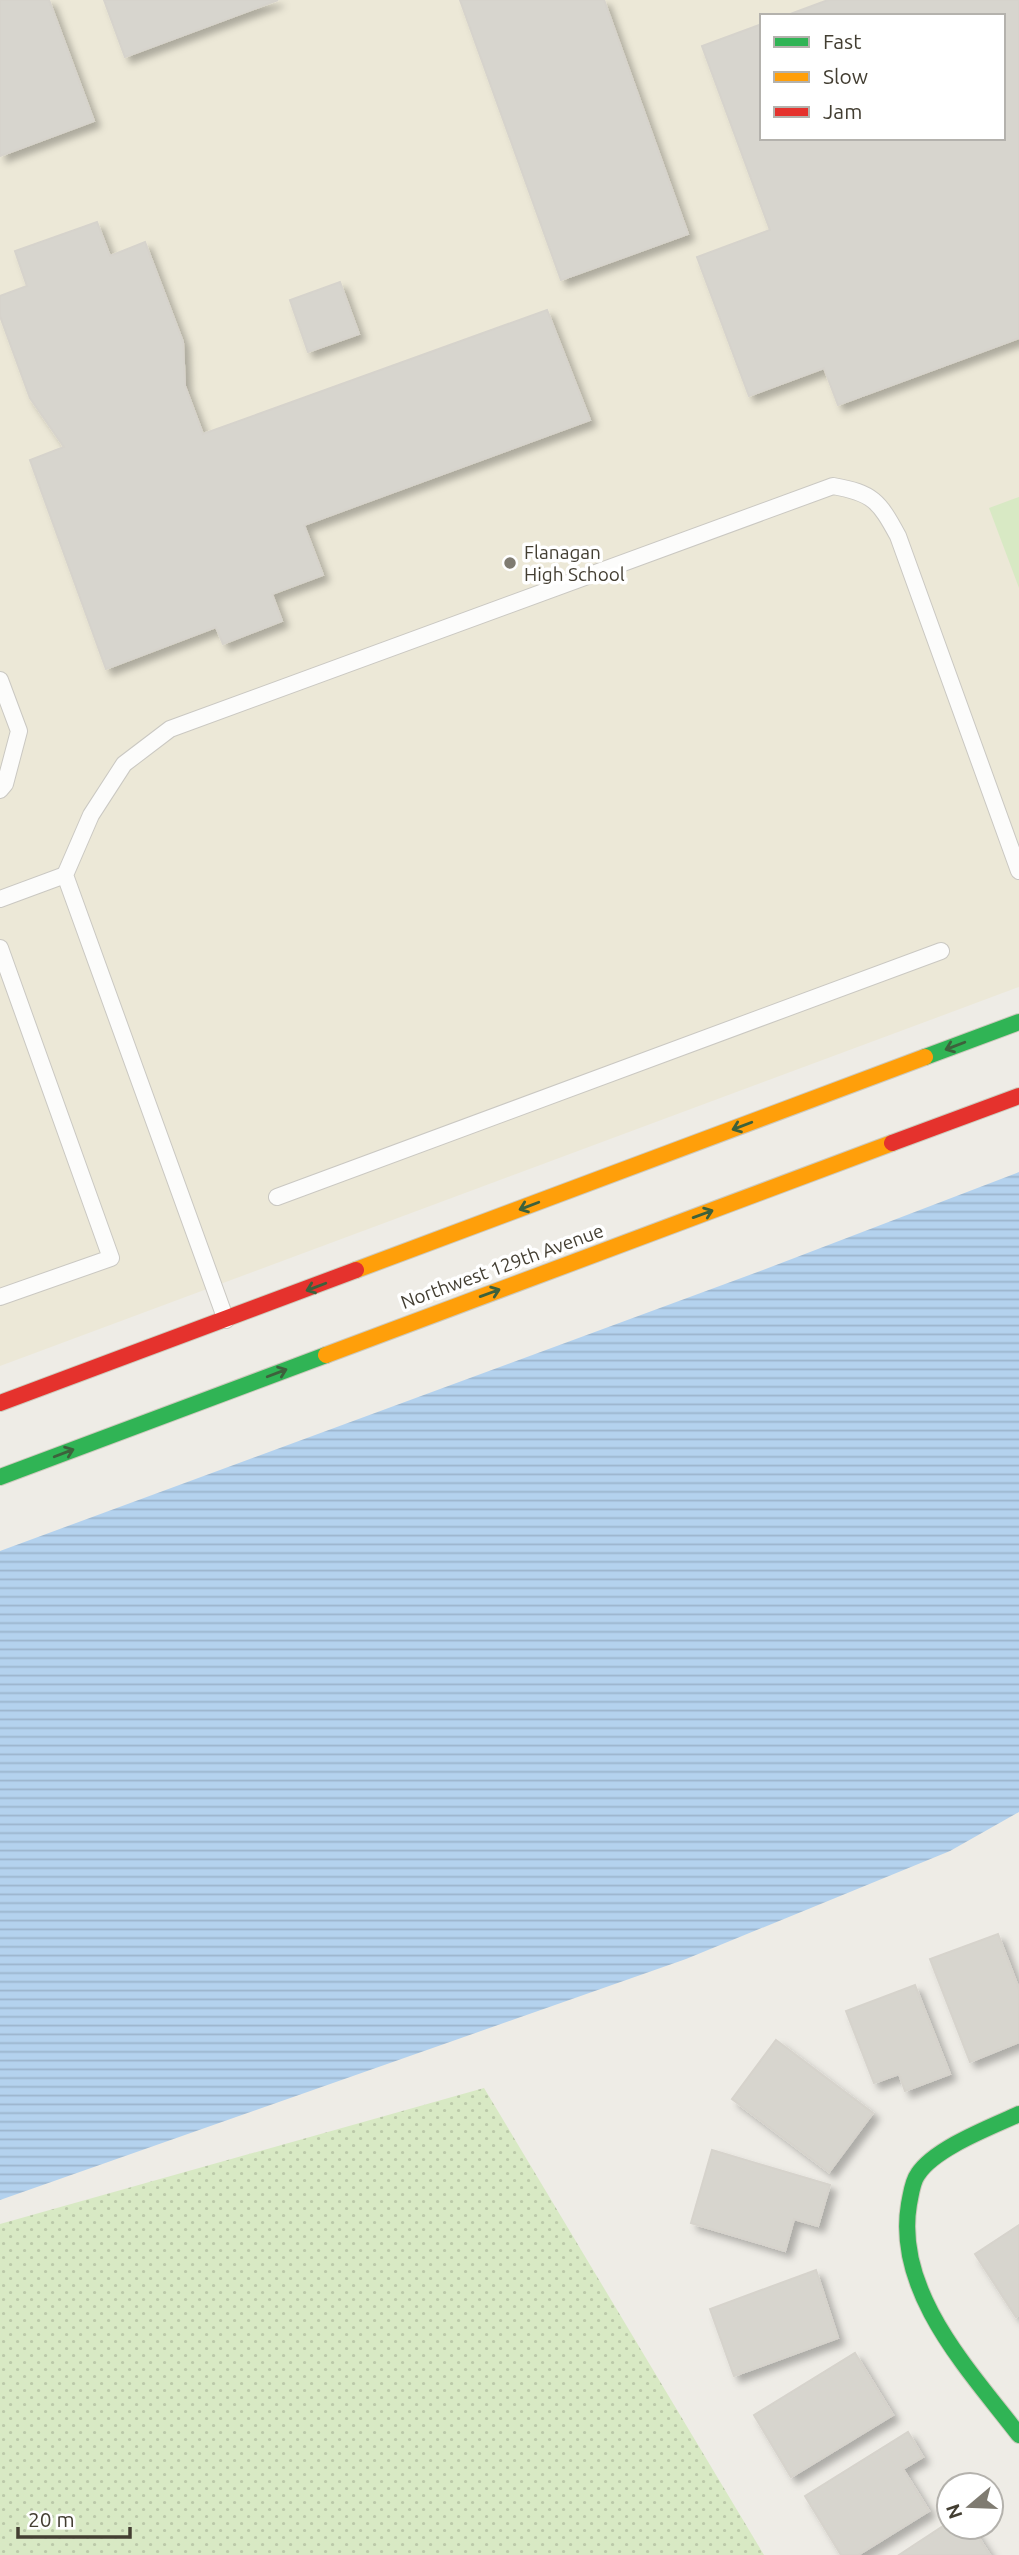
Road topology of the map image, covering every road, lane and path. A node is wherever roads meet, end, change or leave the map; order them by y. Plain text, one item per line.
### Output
1 (0, 680) edge
2 (0, 790) edge
3 (1019, 871) edge
4 (65, 875) junction
5 (0, 899) edge
6 (0, 948) edge
7 (941, 951) dead end
8 (1019, 1022) edge
9 (1019, 1096) edge
10 (277, 1198) dead end
11 (0, 1297) edge
12 (226, 1320) junction
13 (0, 1403) edge
14 (0, 1477) edge
15 (1019, 2114) edge
16 (1019, 2435) edge

1 - 2 lane
3 - 4 lane
4 - 5 lane
4 - 12 lane
6 - 11 lane
7 - 10 lane
8 -> 12 street
14 -> 9 street, Northwest 129th Avenue
12 - 13 street
15 - 16 street

